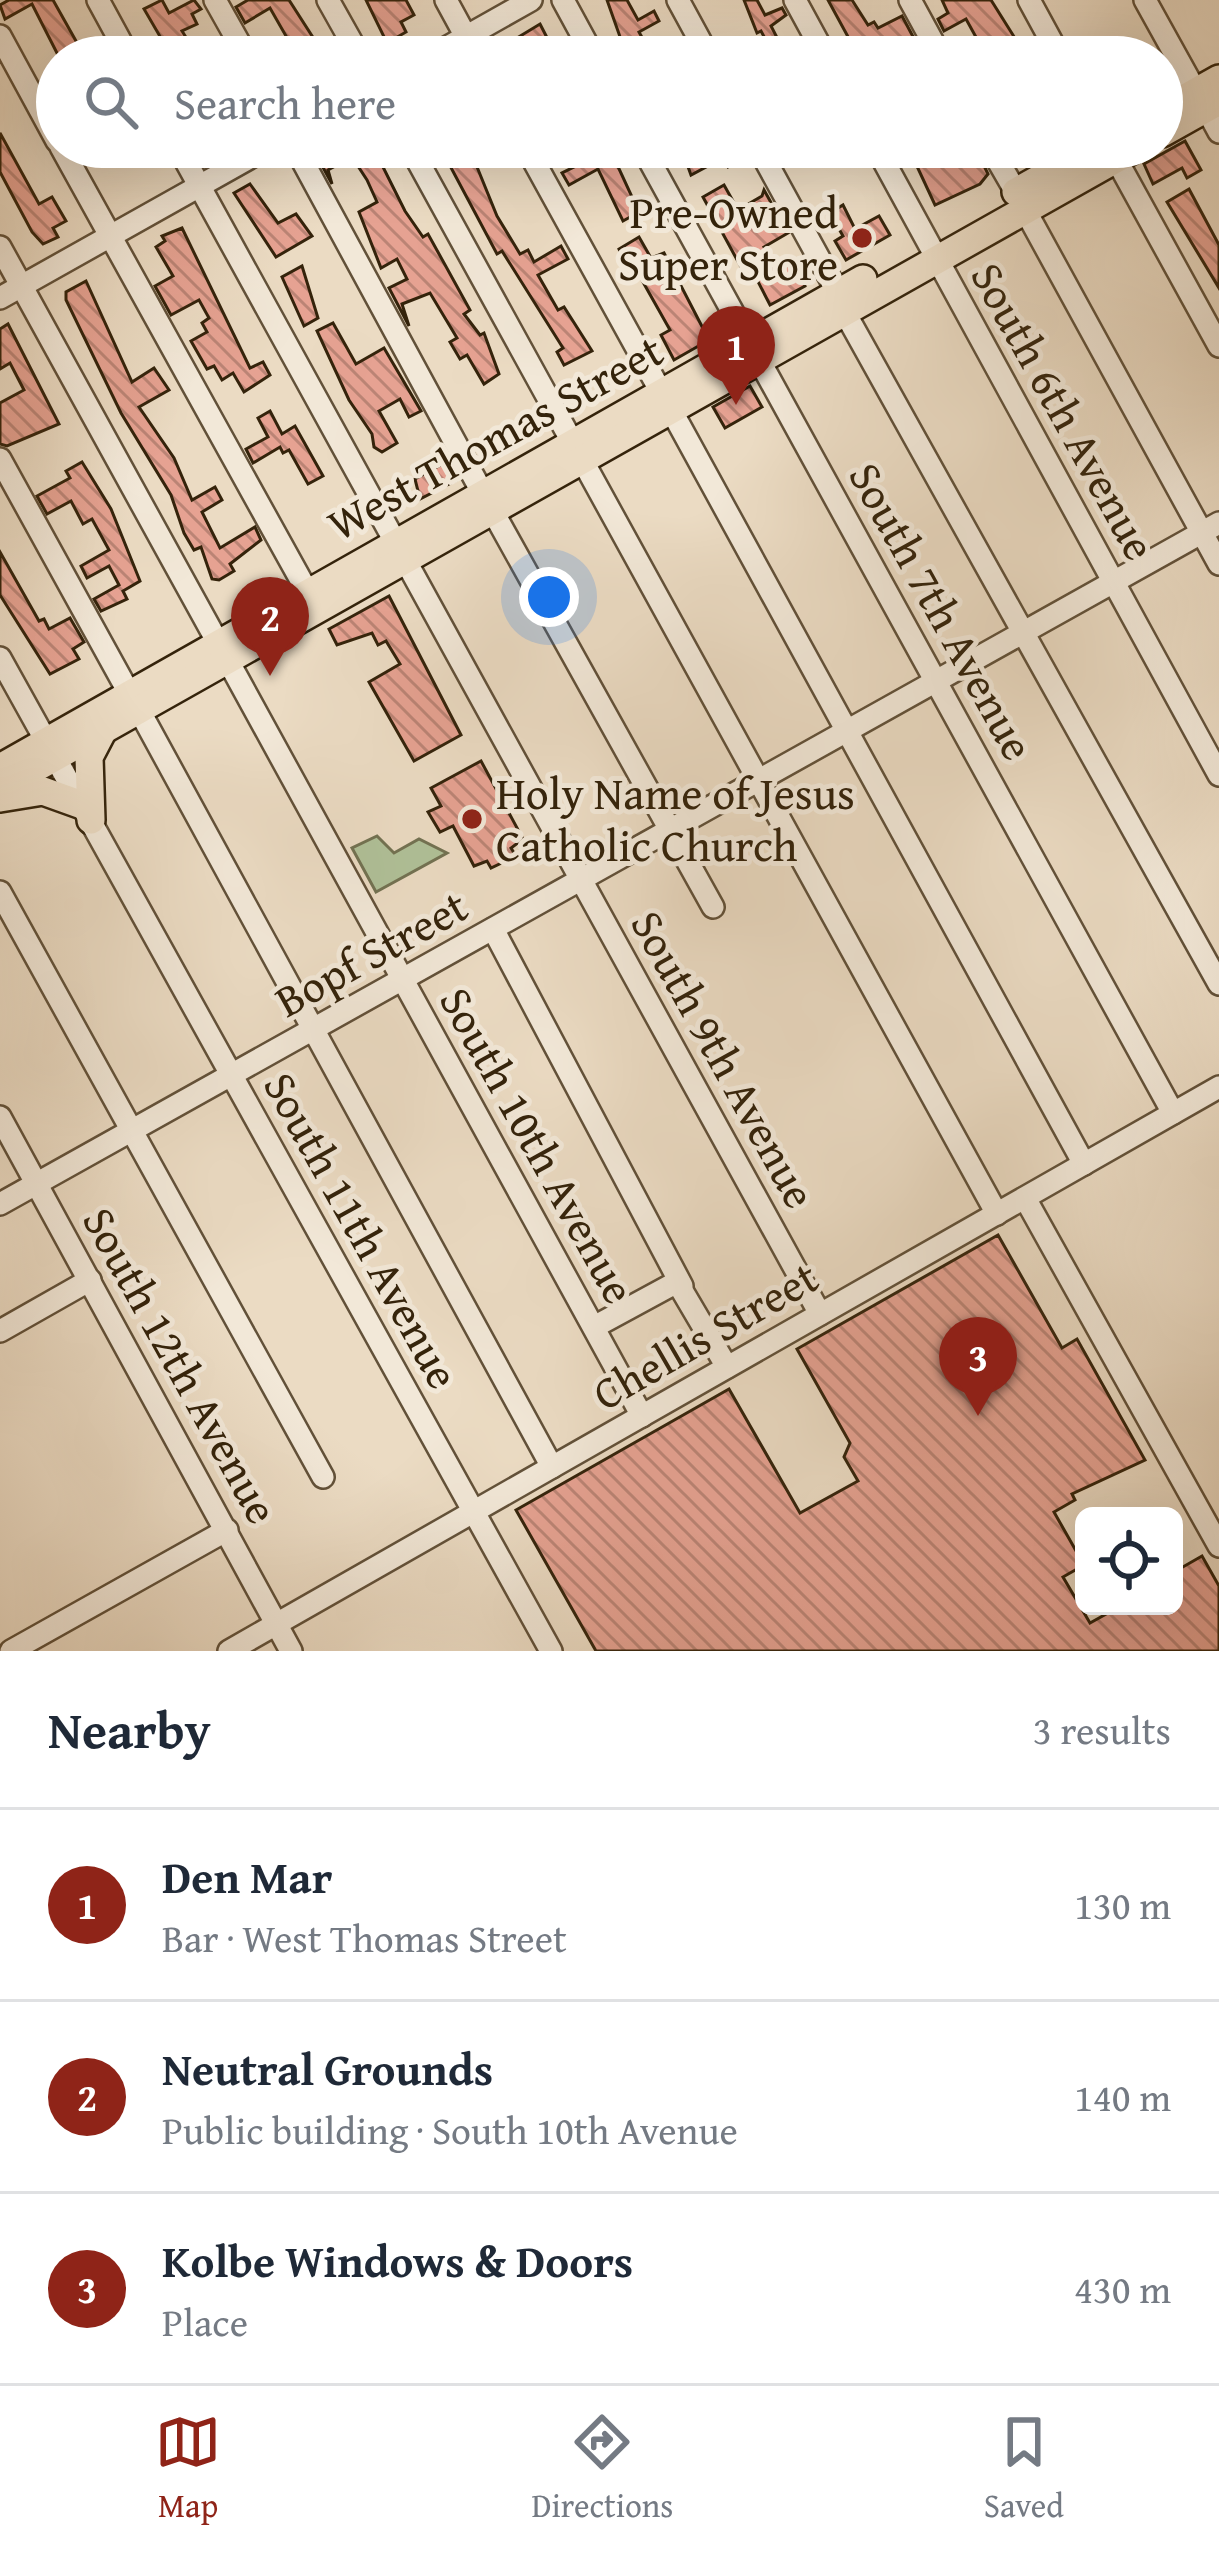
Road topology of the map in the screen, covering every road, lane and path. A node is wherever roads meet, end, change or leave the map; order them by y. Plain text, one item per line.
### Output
1 (98, 0) edge
2 (215, 0) edge
3 (328, 0) edge
4 (446, 0) edge
5 (531, 0) edge
6 (563, 0) edge
7 (678, 0) edge
8 (795, 0) edge
9 (910, 0) edge
10 (1029, 0) edge
11 (1144, 0) edge
12 (0, 36) edge
13 (118, 36) edge
14 (235, 36) edge
15 (348, 36) edge
16 (465, 36) edge
17 (485, 36) edge
18 (583, 36) edge
19 (698, 36) edge
20 (815, 36) edge
21 (930, 36) edge
22 (1049, 36) edge
23 (1168, 36) edge
24 (1183, 58) edge
25 (36, 102) edge
26 (1212, 102) edge
27 (1183, 120) edge
28 (72, 168) edge
29 (190, 168) edge
30 (230, 168) edge
31 (306, 168) edge
32 (422, 168) edge
33 (538, 168) edge
34 (654, 168) edge
35 (769, 168) edge
36 (887, 168) edge
37 (1002, 168) edge
38 (1081, 168) edge
39 (1125, 168) edge
40 (199, 185) junction
41 (1020, 200) junction
42 (109, 236) junction
43 (0, 247) edge
44 (932, 250) junction
45 (21, 286) junction
46 (0, 298) edge
47 (841, 302) junction
48 (1219, 346) edge
49 (754, 351) junction
50 (666, 400) junction
51 (577, 450) junction
52 (0, 459) edge
53 (487, 501) junction
54 (1210, 528) edge
55 (400, 550) junction
56 (1219, 564) edge
57 (1113, 583) junction
58 (307, 591) junction
59 (1025, 632) junction
60 (222, 650) junction
61 (0, 658) edge
62 (937, 682) junction
63 (134, 702) junction
64 (848, 731) junction
65 (102, 732) junction
66 (51, 749) junction
67 (0, 768) edge
68 (1219, 775) edge
69 (759, 781) junction
70 (0, 788) edge
71 (0, 798) edge
72 (86, 813) junction
73 (670, 830) junction
74 (581, 880) junction
75 (0, 892) edge
76 (712, 907) dead end
77 (494, 929) junction
78 (404, 980) junction
79 (1219, 985) edge
80 (313, 1030) junction
81 (232, 1075) junction
82 (1219, 1087) edge
83 (1173, 1113) junction
84 (0, 1117) edge
85 (132, 1131) junction
86 (1084, 1164) junction
87 (37, 1184) junction
88 (1025, 1198) junction
89 (0, 1204) edge
90 (997, 1214) junction
91 (90, 1280) junction
92 (682, 1286) junction
93 (820, 1314) junction
94 (594, 1327) junction
95 (0, 1331) edge
96 (727, 1367) junction
97 (642, 1415) junction
98 (552, 1467) junction
99 (323, 1477) dead end
100 (474, 1511) junction
101 (227, 1531) junction
102 (1219, 1546) edge
103 (276, 1623) junction
104 (11, 1651) edge
105 (229, 1651) edge
106 (291, 1651) edge
107 (551, 1651) edge

1 - 13 street
2 - 14 street
3 - 15 street
4 - 16 street
5 - 17 street
6 - 18 street
7 - 19 street
8 - 20 street
9 - 21 street
10 - 22 street
11 - 23 street
12 - 25 street
24 - 26 street
26 - 27 main road
28 - 42 street
29 - 40 street, South 9th Avenue
30 - 40 street
31 - 53 street
32 - 51 street
33 - 50 street
34 - 49 street, South 7th Avenue
35 - 47 street
36 - 44 street, South 6th Avenue
37 - 41 street
38 - 41 main road, West Thomas Street
39 - 48 street
40 - 42 street
40 - 55 street, South 9th Avenue
41 - 44 main road, West Thomas Street
41 - 54 street
42 - 45 street
42 - 58 street
43 - 45 street, South 10th Avenue
44 - 47 main road, West Thomas Street
44 - 57 street, South 6th Avenue
45 - 46 street
45 - 60 street, South 10th Avenue
47 - 49 main road, West Thomas Street
47 - 59 street
49 - 50 main road, West Thomas Street
49 - 62 street, South 7th Avenue
50 - 51 main road, West Thomas Street
50 - 64 street
51 - 53 main road, West Thomas Street
51 - 69 street
52 - 63 street
53 - 55 main road, West Thomas Street
53 - 73 street
54 - 56 street
54 - 57 street, Bopf Street
55 - 58 main road, West Thomas Street
55 - 60 main road, West Thomas Street
55 - 74 street, South 9th Avenue
57 - 59 street, Bopf Street
57 - 68 street, South 6th Avenue
58 - 60 main road, West Thomas Street
59 - 62 street, Bopf Street
59 - 79 street
60 - 63 main road, West Thomas Street
60 - 78 street, South 10th Avenue
61 - 66 street, South 11th Avenue
62 - 64 street, Bopf Street
62 - 83 street, South 7th Avenue
63 - 65 main road, West Thomas Street
63 - 66 main road, West Thomas Street
63 - 80 street
64 - 69 street, Bopf Street
64 - 86 street
65 - 66 main road, West Thomas Street
65 - 72 main road
66 - 67 main road, West Thomas Street
66 - 70 main road, West Thomas Street
66 - 72 street, South 11th Avenue
69 - 73 street, Bopf Street
69 - 90 street
71 - 72 main road
72 - 81 street, South 11th Avenue
73 - 74 street, Bopf Street
73 - 76 street
74 - 77 street, Bopf Street
74 - 93 street, South 9th Avenue
75 - 85 street
77 - 78 street, Bopf Street
77 - 92 street
78 - 80 street, Bopf Street
78 - 94 street, South 10th Avenue
80 - 81 street, Bopf Street
80 - 98 street
81 - 85 street, Bopf Street
81 - 100 street, South 11th Avenue
82 - 83 street, Chellis Street
83 - 86 street, Chellis Street
84 - 87 street, South 12th Avenue
85 - 87 street, Bopf Street
85 - 99 street
86 - 88 street, Chellis Street
87 - 89 street, Bopf Street
87 - 91 street, South 12th Avenue
88 - 90 street, Chellis Street
88 - 102 street
90 - 93 street, Chellis Street
91 - 95 street
91 - 101 street, South 12th Avenue
92 - 94 street
92 - 96 street
93 - 96 street, Chellis Street
94 - 97 street, South 10th Avenue
96 - 97 street, Chellis Street
97 - 98 street, Chellis Street
98 - 100 street, Chellis Street
100 - 103 street, Chellis Street
100 - 107 street, South 11th Avenue
101 - 103 street, South 12th Avenue
101 - 104 street
103 - 105 street, Chellis Street
103 - 106 street, South 12th Avenue

